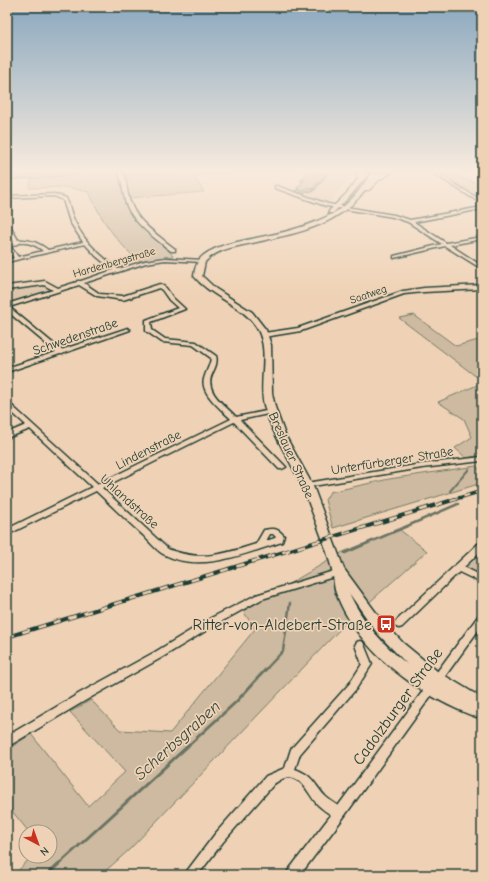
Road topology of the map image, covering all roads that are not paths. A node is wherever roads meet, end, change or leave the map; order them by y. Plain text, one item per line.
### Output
1 (69, 214) edge
2 (135, 214) edge
3 (325, 214) edge
4 (335, 214) edge
5 (381, 214) edge
6 (448, 214) edge
7 (410, 221) junction
8 (7, 224) edge
9 (284, 233) junction
10 (482, 238) edge
11 (16, 242) junction
12 (84, 243) junction
13 (446, 244) junction
14 (173, 250) dead end
15 (47, 252) junction
16 (396, 257) dead end
17 (17, 259) junction
18 (7, 261) edge
19 (202, 261) junction
20 (482, 268) edge
21 (116, 270) junction
22 (79, 282) junction
23 (482, 287) edge
24 (7, 288) edge
25 (57, 290) junction
26 (7, 307) edge
27 (127, 330) dead end
28 (264, 335) junction
29 (61, 353) junction
30 (7, 370) edge
31 (7, 404) edge
32 (271, 412) junction
33 (236, 419) junction
34 (30, 426) junction
35 (7, 436) edge
36 (482, 459) edge
37 (282, 467) dead end
38 (307, 485) junction
39 (96, 488) junction
40 (7, 532) edge
41 (482, 545) edge
42 (259, 546) dead end
43 (458, 567) junction
44 (340, 572) junction
45 (482, 580) edge
46 (482, 618) edge
47 (399, 624) dead end
48 (360, 645) dead end
49 (433, 683) junction
50 (482, 705) edge
51 (482, 714) edge
52 (7, 742) edge
53 (289, 772) junction
54 (339, 814) junction
55 (191, 875) edge
56 (292, 875) edge

1 - 12 street
2 - 14 street
3 - 9 main road
4 - 9 main road
5 - 7 street
6 - 7 street
7 - 13 street
8 - 11 street
9 - 19 main road
10 - 13 street
11 - 15 street
11 - 17 street
12 - 15 street
12 - 21 street
13 - 16 street
13 - 20 street
15 - 17 street
17 - 18 street
19 - 21 street, Hardenbergstraße
19 - 28 main road, Breslauer Straße
21 - 22 street, Hardenbergstraße
22 - 25 street, Hardenbergstraße
22 - 33 street
23 - 28 street, Saatweg
24 - 25 street
25 - 26 street, Hardenbergstraße
26 - 29 street
27 - 29 street, Schwedenstraße
28 - 32 main road, Breslauer Straße
29 - 30 street, Schwedenstraße
31 - 34 street, Uhlandstraße
32 - 33 street, Lindenstraße
32 - 38 main road, Breslauer Straße
33 - 37 street
33 - 39 street, Lindenstraße
34 - 35 street
34 - 39 street, Uhlandstraße
36 - 38 street, Unterfürberger Straße
38 - 44 main road, Breslauer Straße
39 - 40 street, Lindenstraße
39 - 42 street, Uhlandstraße
41 - 43 street
43 - 45 street
43 - 47 street
44 - 49 main road, Breslauer Straße
44 - 52 street
46 - 49 street, Cadolzburger Straße
48 - 53 street
49 - 50 main road, Breslauer Straße
49 - 51 main road, Breslauer Straße
49 - 54 street, Cadolzburger Straße
53 - 54 street
53 - 55 street
54 - 56 street, Cadolzburger Straße

